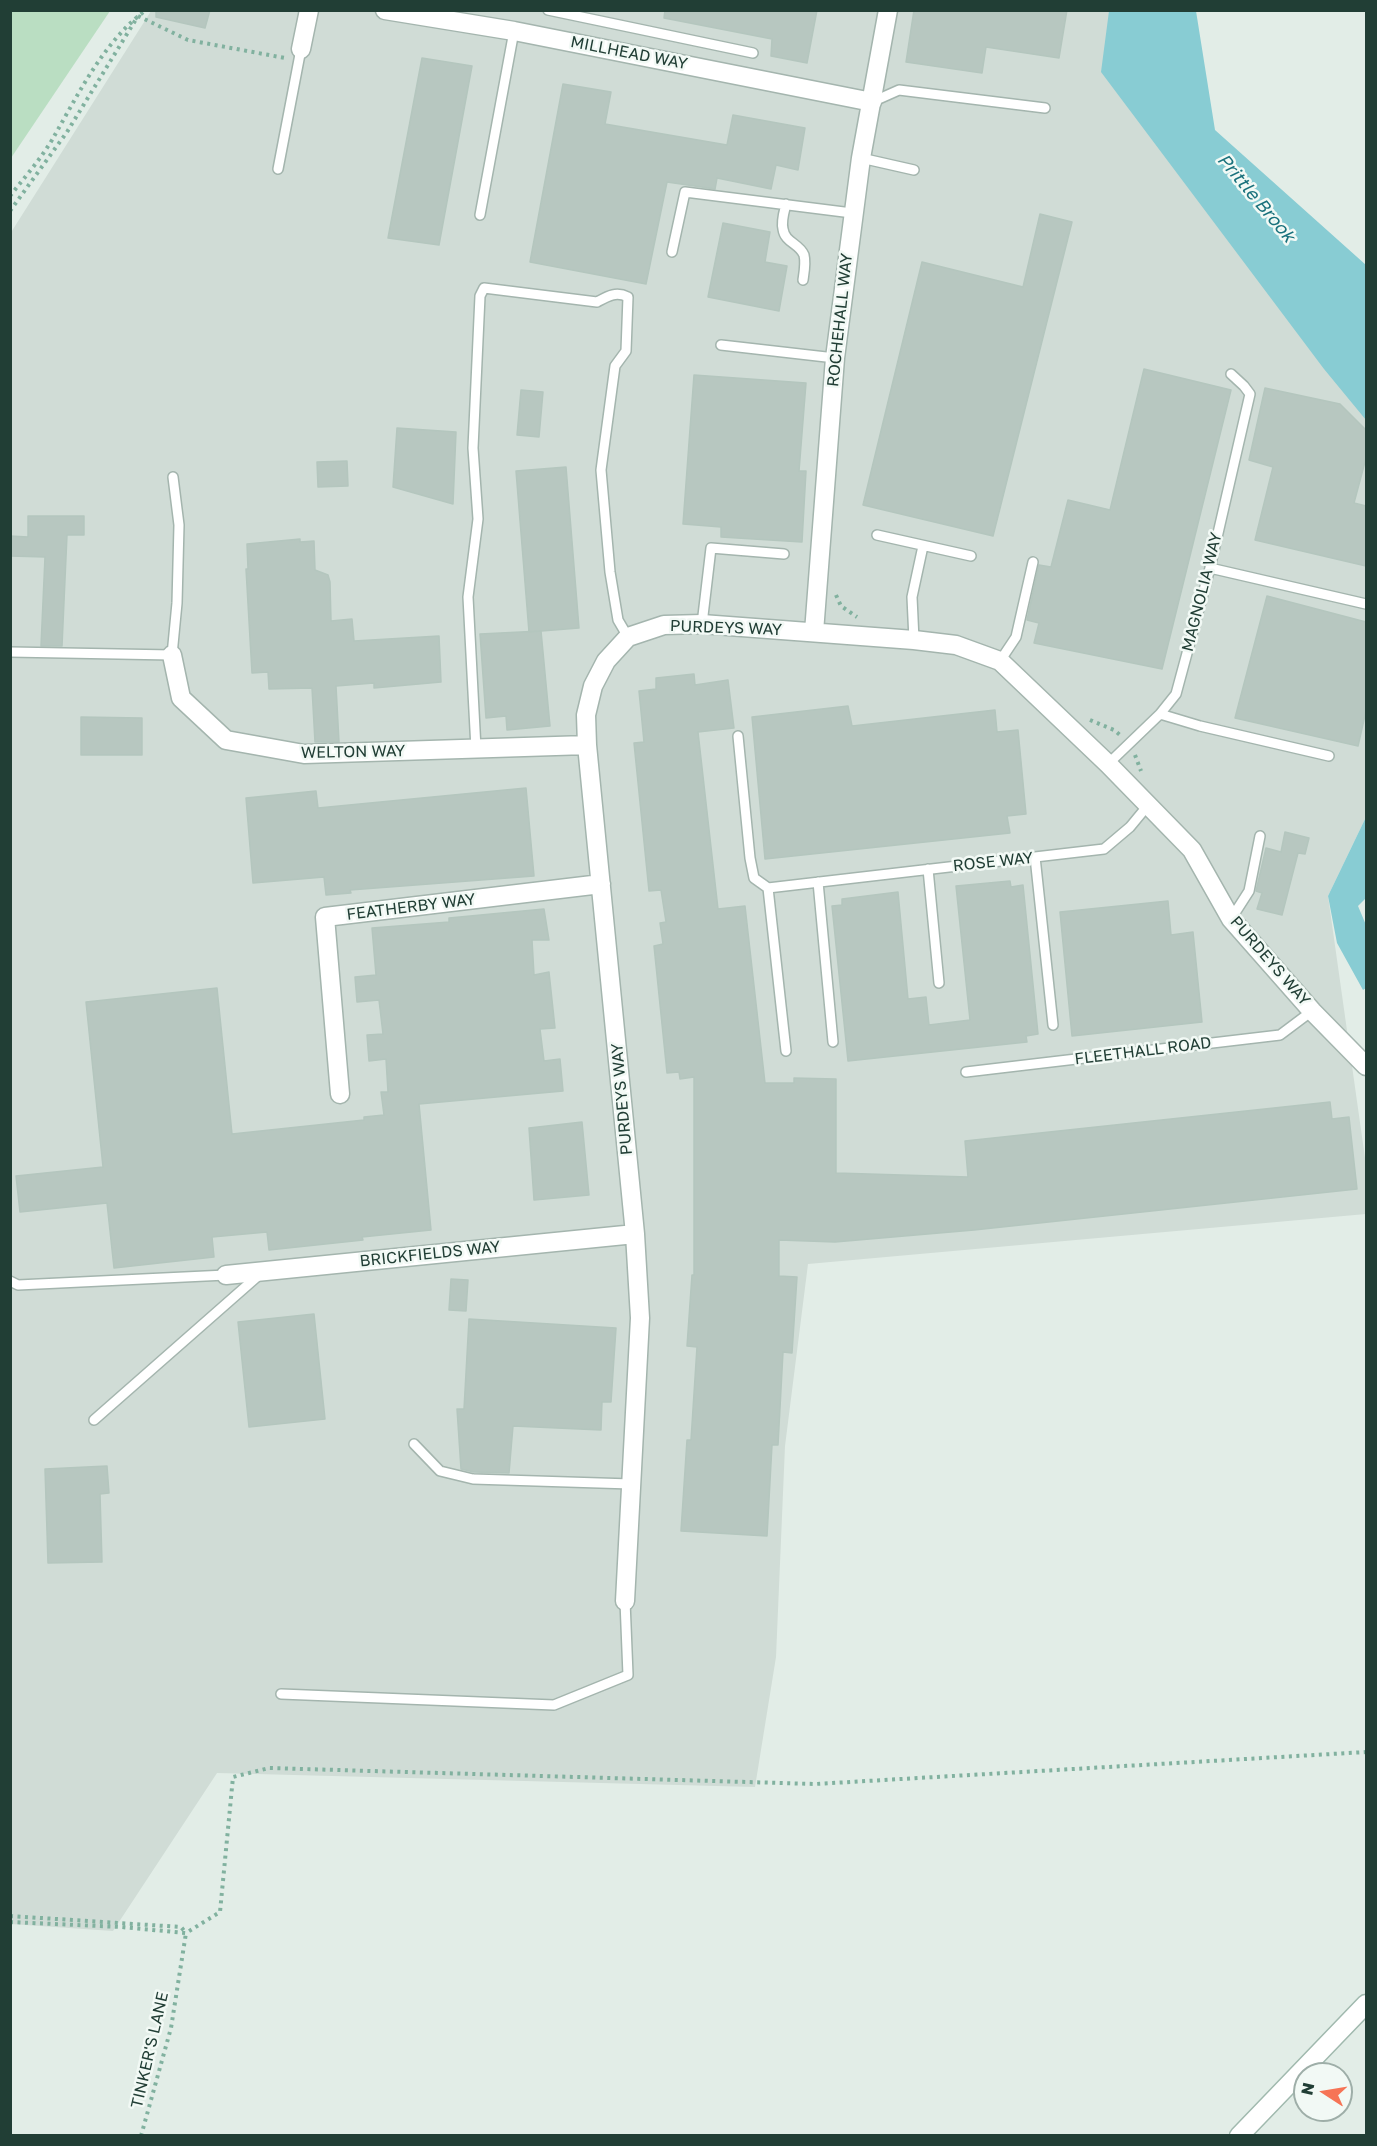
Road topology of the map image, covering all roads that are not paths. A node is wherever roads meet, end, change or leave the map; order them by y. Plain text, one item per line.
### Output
1 (309, 10) edge
2 (384, 10) edge
3 (548, 10) edge
4 (888, 10) edge
5 (514, 31) junction
6 (301, 49) joint
7 (753, 53) dead end
8 (872, 102) junction
9 (1045, 108) dead end
10 (861, 158) junction
11 (278, 169) dead end
12 (914, 170) dead end
13 (786, 204) junction
14 (852, 213) junction
15 (480, 215) dead end
16 (672, 252) dead end
17 (803, 280) dead end
18 (721, 345) dead end
19 (834, 358) junction
20 (1231, 374) dead end
21 (173, 477) dead end
22 (877, 535) dead end
23 (923, 546) junction
24 (784, 554) dead end
25 (971, 556) dead end
26 (1033, 562) dead end
27 (1210, 568) junction
28 (1366, 604) edge
29 (702, 624) junction
30 (814, 632) junction
31 (628, 637) junction
32 (914, 640) junction
33 (10, 652) edge
34 (172, 655) junction
35 (1000, 661) junction
36 (1160, 714) junction
37 (738, 736) dead end
38 (587, 745) junction
39 (476, 749) junction
40 (1329, 756) dead end
41 (1108, 764) junction
42 (1149, 804) junction
43 (1260, 836) dead end
44 (1035, 857) junction
45 (928, 869) junction
46 (818, 882) junction
47 (602, 884) junction
48 (768, 888) junction
49 (1231, 919) junction
50 (939, 983) dead end
51 (1312, 1011) junction
52 (1053, 1025) dead end
53 (833, 1042) dead end
54 (786, 1051) dead end
55 (1366, 1066) edge
56 (966, 1072) dead end
57 (340, 1094) dead end
58 (635, 1234) junction
59 (266, 1269) junction
60 (226, 1275) joint
61 (10, 1281) edge
62 (94, 1420) dead end
63 (414, 1444) dead end
64 (631, 1484) junction
65 (625, 1600) joint
66 (281, 1694) dead end
67 (1366, 2004) edge
68 (1239, 2136) edge

1 - 6 street
2 - 5 street, MILLHEAD WAY
3 - 7 lane
4 - 8 street, ROCHEHALL WAY
5 - 8 street, MILLHEAD WAY
5 - 15 lane
6 - 11 lane
8 - 9 lane
8 - 10 street, ROCHEHALL WAY
10 - 12 lane
10 - 14 street, ROCHEHALL WAY
13 - 14 lane
13 - 16 lane
13 - 17 lane
14 - 19 street, ROCHEHALL WAY
18 - 19 lane
19 - 30 street, ROCHEHALL WAY
20 - 27 lane, MAGNOLIA WAY
21 - 34 lane
22 - 23 lane
23 - 25 lane
23 - 32 lane
24 - 29 lane
26 - 35 lane
27 - 28 lane
27 - 36 lane, MAGNOLIA WAY
29 - 30 street, PURDEYS WAY
29 - 31 street, PURDEYS WAY
30 - 32 street, PURDEYS WAY
31 - 38 street, PURDEYS WAY
31 - 39 lane
32 - 35 street, PURDEYS WAY
33 - 34 lane
34 - 39 street, WELTON WAY
35 - 41 street, PURDEYS WAY
36 - 40 lane
36 - 41 lane, MAGNOLIA WAY
37 - 48 lane
38 - 39 street, WELTON WAY
38 - 47 street, PURDEYS WAY
41 - 42 street, PURDEYS WAY
42 - 44 lane, ROSE WAY
42 - 49 street, PURDEYS WAY
43 - 49 lane
44 - 45 lane, ROSE WAY
44 - 52 lane
45 - 46 lane, ROSE WAY
45 - 50 lane
46 - 48 lane, ROSE WAY
46 - 53 lane
47 - 57 street, FEATHERBY WAY
47 - 58 street, PURDEYS WAY
48 - 54 lane
49 - 51 street, PURDEYS WAY
51 - 55 street, PURDEYS WAY
51 - 56 lane, FLEETHALL ROAD
58 - 59 street, BRICKFIELDS WAY
58 - 64 street, PURDEYS WAY
59 - 60 street, BRICKFIELDS WAY
59 - 62 lane
60 - 61 lane
63 - 64 lane
64 - 65 street, PURDEYS WAY
65 - 66 lane
67 - 68 street

